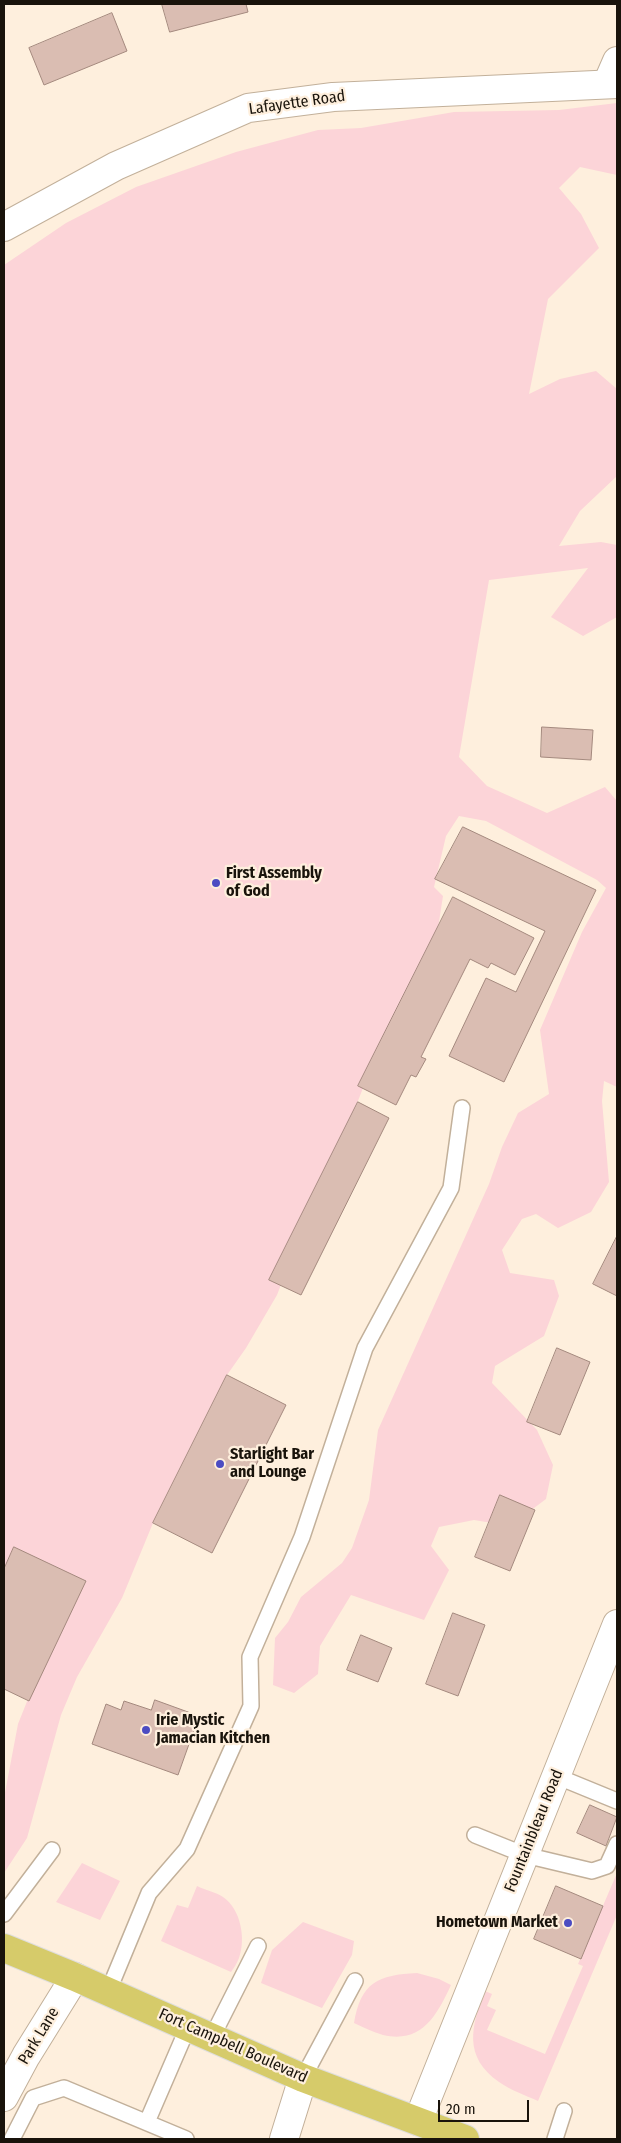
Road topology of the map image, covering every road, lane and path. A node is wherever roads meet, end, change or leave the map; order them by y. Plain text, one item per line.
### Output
1 (614, 76) edge
2 (4, 227) edge
3 (462, 1108) dead end
4 (617, 1624) edge
5 (556, 1776) junction
6 (617, 1801) edge
7 (475, 1835) dead end
8 (617, 1844) edge
9 (52, 1850) dead end
10 (525, 1855) junction
11 (4, 1914) edge
12 (258, 1946) dead end
13 (4, 1948) edge
14 (75, 1977) junction
15 (355, 1981) dead end
16 (108, 1992) junction
17 (188, 2027) junction
18 (212, 2038) junction
19 (304, 2078) junction
20 (4, 2097) edge
21 (564, 2111) dead end
22 (418, 2121) junction
23 (147, 2122) junction
24 (4, 2137) edge
25 (456, 2138) edge
26 (8, 2139) edge
27 (12, 2139) edge
28 (186, 2139) edge
29 (284, 2139) edge
30 (555, 2139) edge

1 - 2 street, Lafayette Road
3 - 16 lane
4 - 5 street, Fountainbleau Road
5 - 6 lane
5 - 10 street, Fountainbleau Road
7 - 10 lane
8 - 10 lane
9 - 11 lane
10 - 22 street, Fountainbleau Road
12 - 18 lane
13 - 14 highway, Fort Campbell Boulevard
14 - 16 highway, Fort Campbell Boulevard
14 - 20 street, Park Lane
15 - 19 lane
16 - 17 highway, Fort Campbell Boulevard
17 - 18 highway, Fort Campbell Boulevard
17 - 23 lane
18 - 19 highway, Fort Campbell Boulevard
19 - 22 highway, Fort Campbell Boulevard
19 - 29 street
21 - 30 lane
22 - 25 highway, Fort Campbell Boulevard
23 - 27 lane
23 - 28 lane
24 - 26 lane

